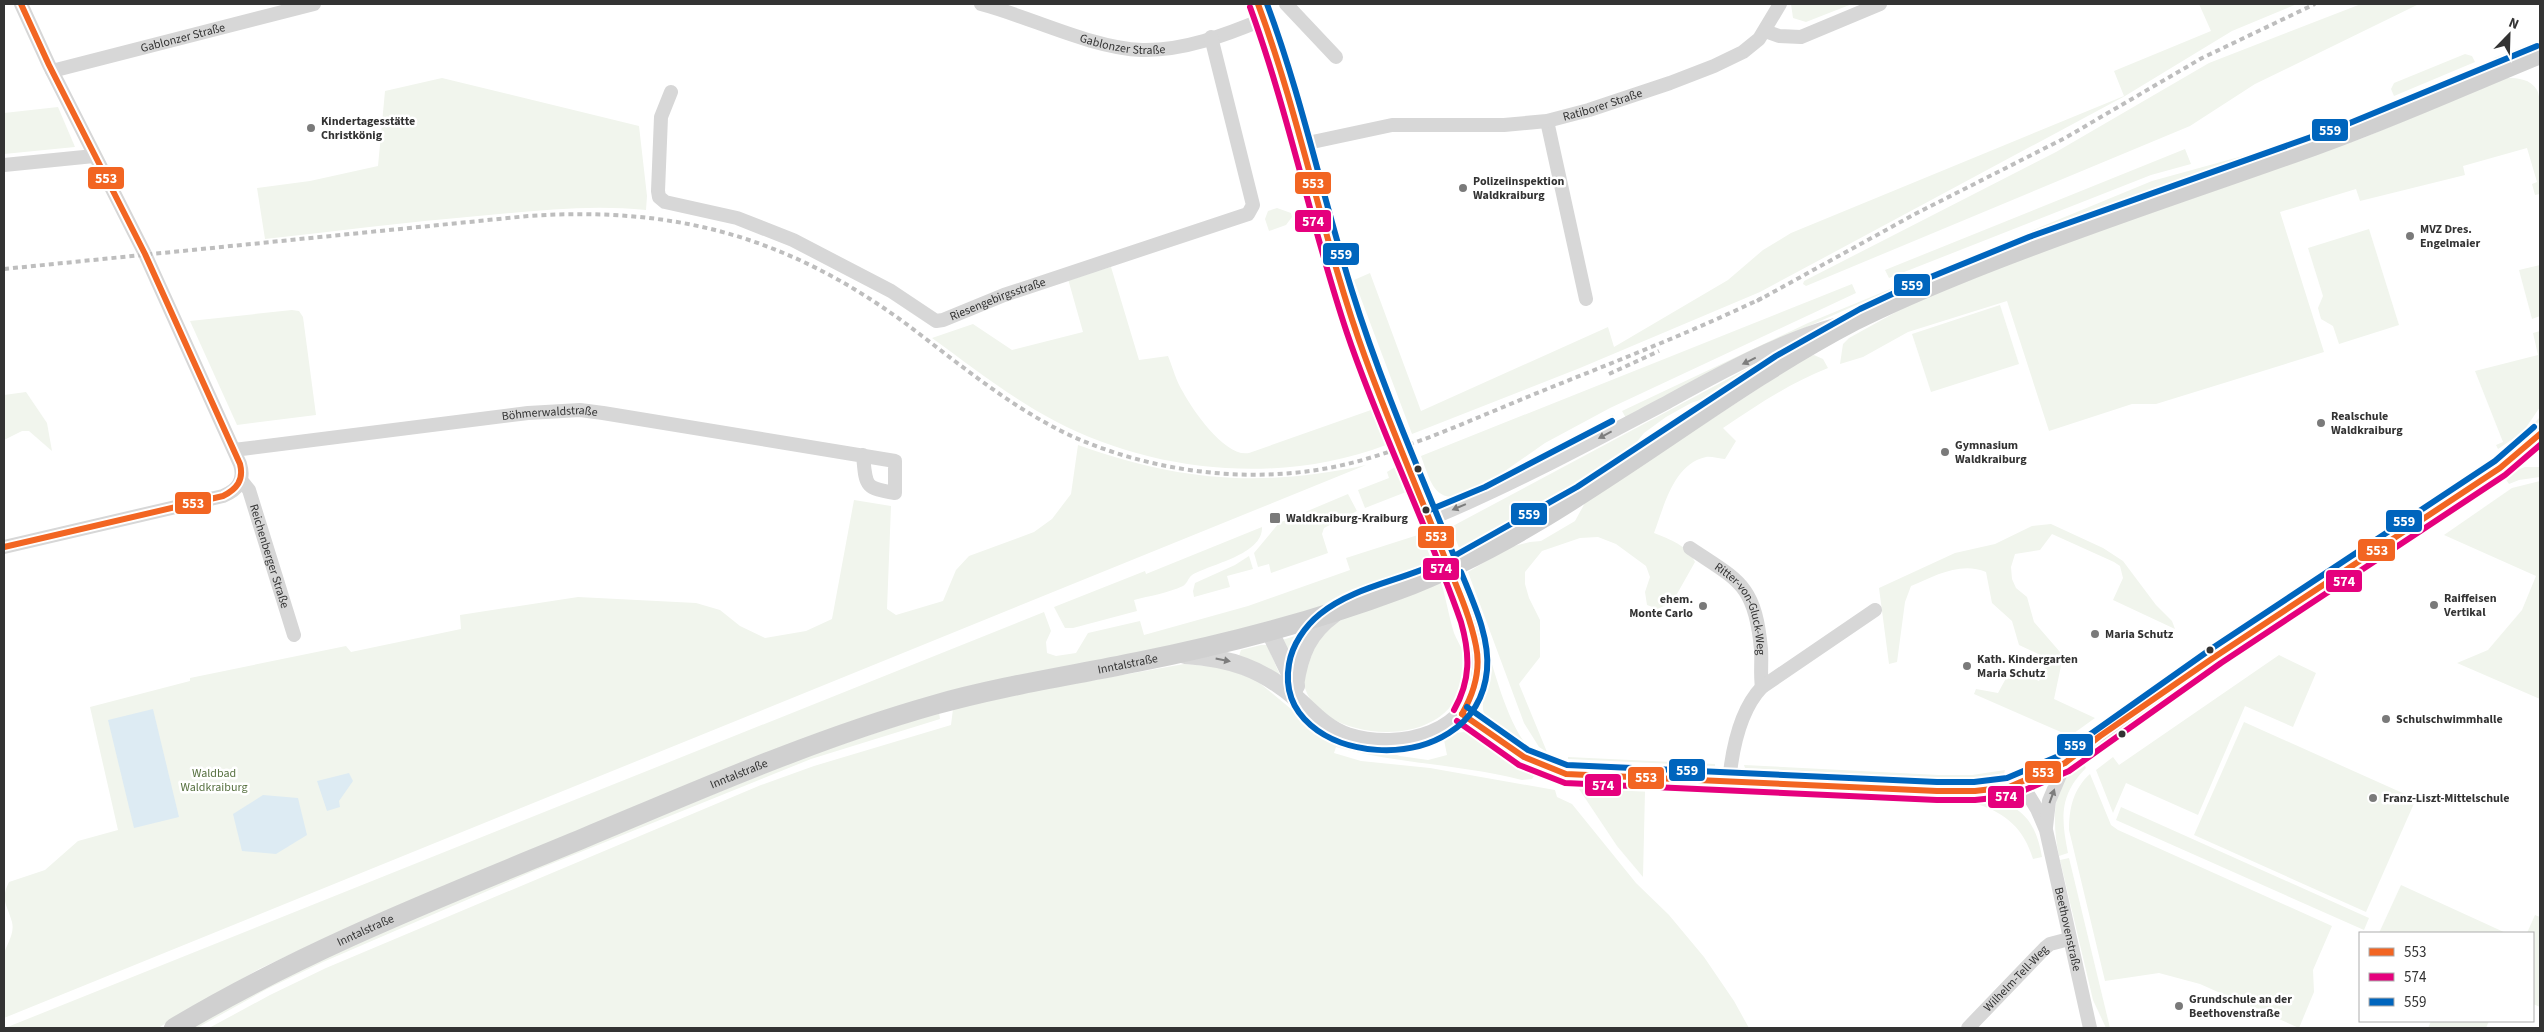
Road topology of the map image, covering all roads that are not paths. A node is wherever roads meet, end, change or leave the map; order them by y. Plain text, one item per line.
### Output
1 (21, 4) edge
2 (314, 4) edge
3 (981, 4) edge
4 (1286, 4) edge
5 (1780, 4) edge
6 (1880, 4) edge
7 (1261, 11) edge
8 (1765, 31) junction
9 (1211, 37) junction
10 (2540, 54) edge
11 (1336, 57) dead end
12 (52, 71) junction
13 (671, 92) dead end
14 (1547, 121) junction
15 (1303, 144) junction
16 (94, 156) junction
17 (4, 165) edge
18 (1586, 299) dead end
19 (1860, 318) junction
20 (2538, 441) edge
21 (234, 450) junction
22 (863, 455) dead end
23 (241, 480) junction
24 (1430, 520) junction
25 (4, 547) edge
26 (1690, 548) dead end
27 (1875, 610) dead end
28 (1336, 612) junction
29 (1270, 632) junction
30 (294, 636) dead end
31 (1174, 654) junction
32 (1296, 685) junction
33 (1762, 687) junction
34 (1307, 709) junction
35 (1462, 714) junction
36 (2065, 763) junction
37 (1729, 782) junction
38 (2021, 783) junction
39 (2046, 830) junction
40 (2069, 939) junction
41 (174, 1028) edge
42 (1968, 1028) edge
43 (2090, 1028) edge

1 - 12 street, Reichenberger Straße
2 - 12 street, Gablonzer Straße
3 - 9 street, Gablonzer Straße
4 - 11 street
5 - 8 street, Ratiborer Straße
6 - 8 street
7 - 9 street, Gablonzer Straße
7 - 15 street
8 - 14 street, Ratiborer Straße
9 - 13 street, Riesengebirgsstraße
10 - 19 main road, Inntalstraße
12 - 16 street, Reichenberger Straße
14 - 15 street, Ratiborer Straße
14 - 18 street
15 - 24 street, bridge
16 - 17 street
16 - 21 street, Reichenberger Straße
19 -> 24 street
19 - 28 main road, Inntalstraße
20 - 36 street
21 - 22 street, Böhmerwaldstraße
21 - 23 street, Reichenberger Straße
23 - 25 street
23 - 30 street, Reichenberger Straße
24 - 35 street, bridge
26 - 33 street, Ritter-von-Gluck-Weg
27 - 33 street
28 - 29 main road, Inntalstraße
28 - 32 street
29 - 31 main road, Inntalstraße
29 - 32 street
31 -> 34 street
31 - 41 main road, Inntalstraße
32 - 34 street
33 - 37 street
34 - 35 street
35 - 37 street
36 - 38 street
39 -> 36 street, Beethovenstraße
37 - 38 street
38 - 39 street, Beethovenstraße
39 - 40 street, Beethovenstraße
40 - 42 street, Wilhelm-Tell-Weg
40 - 43 street, Beethovenstraße

